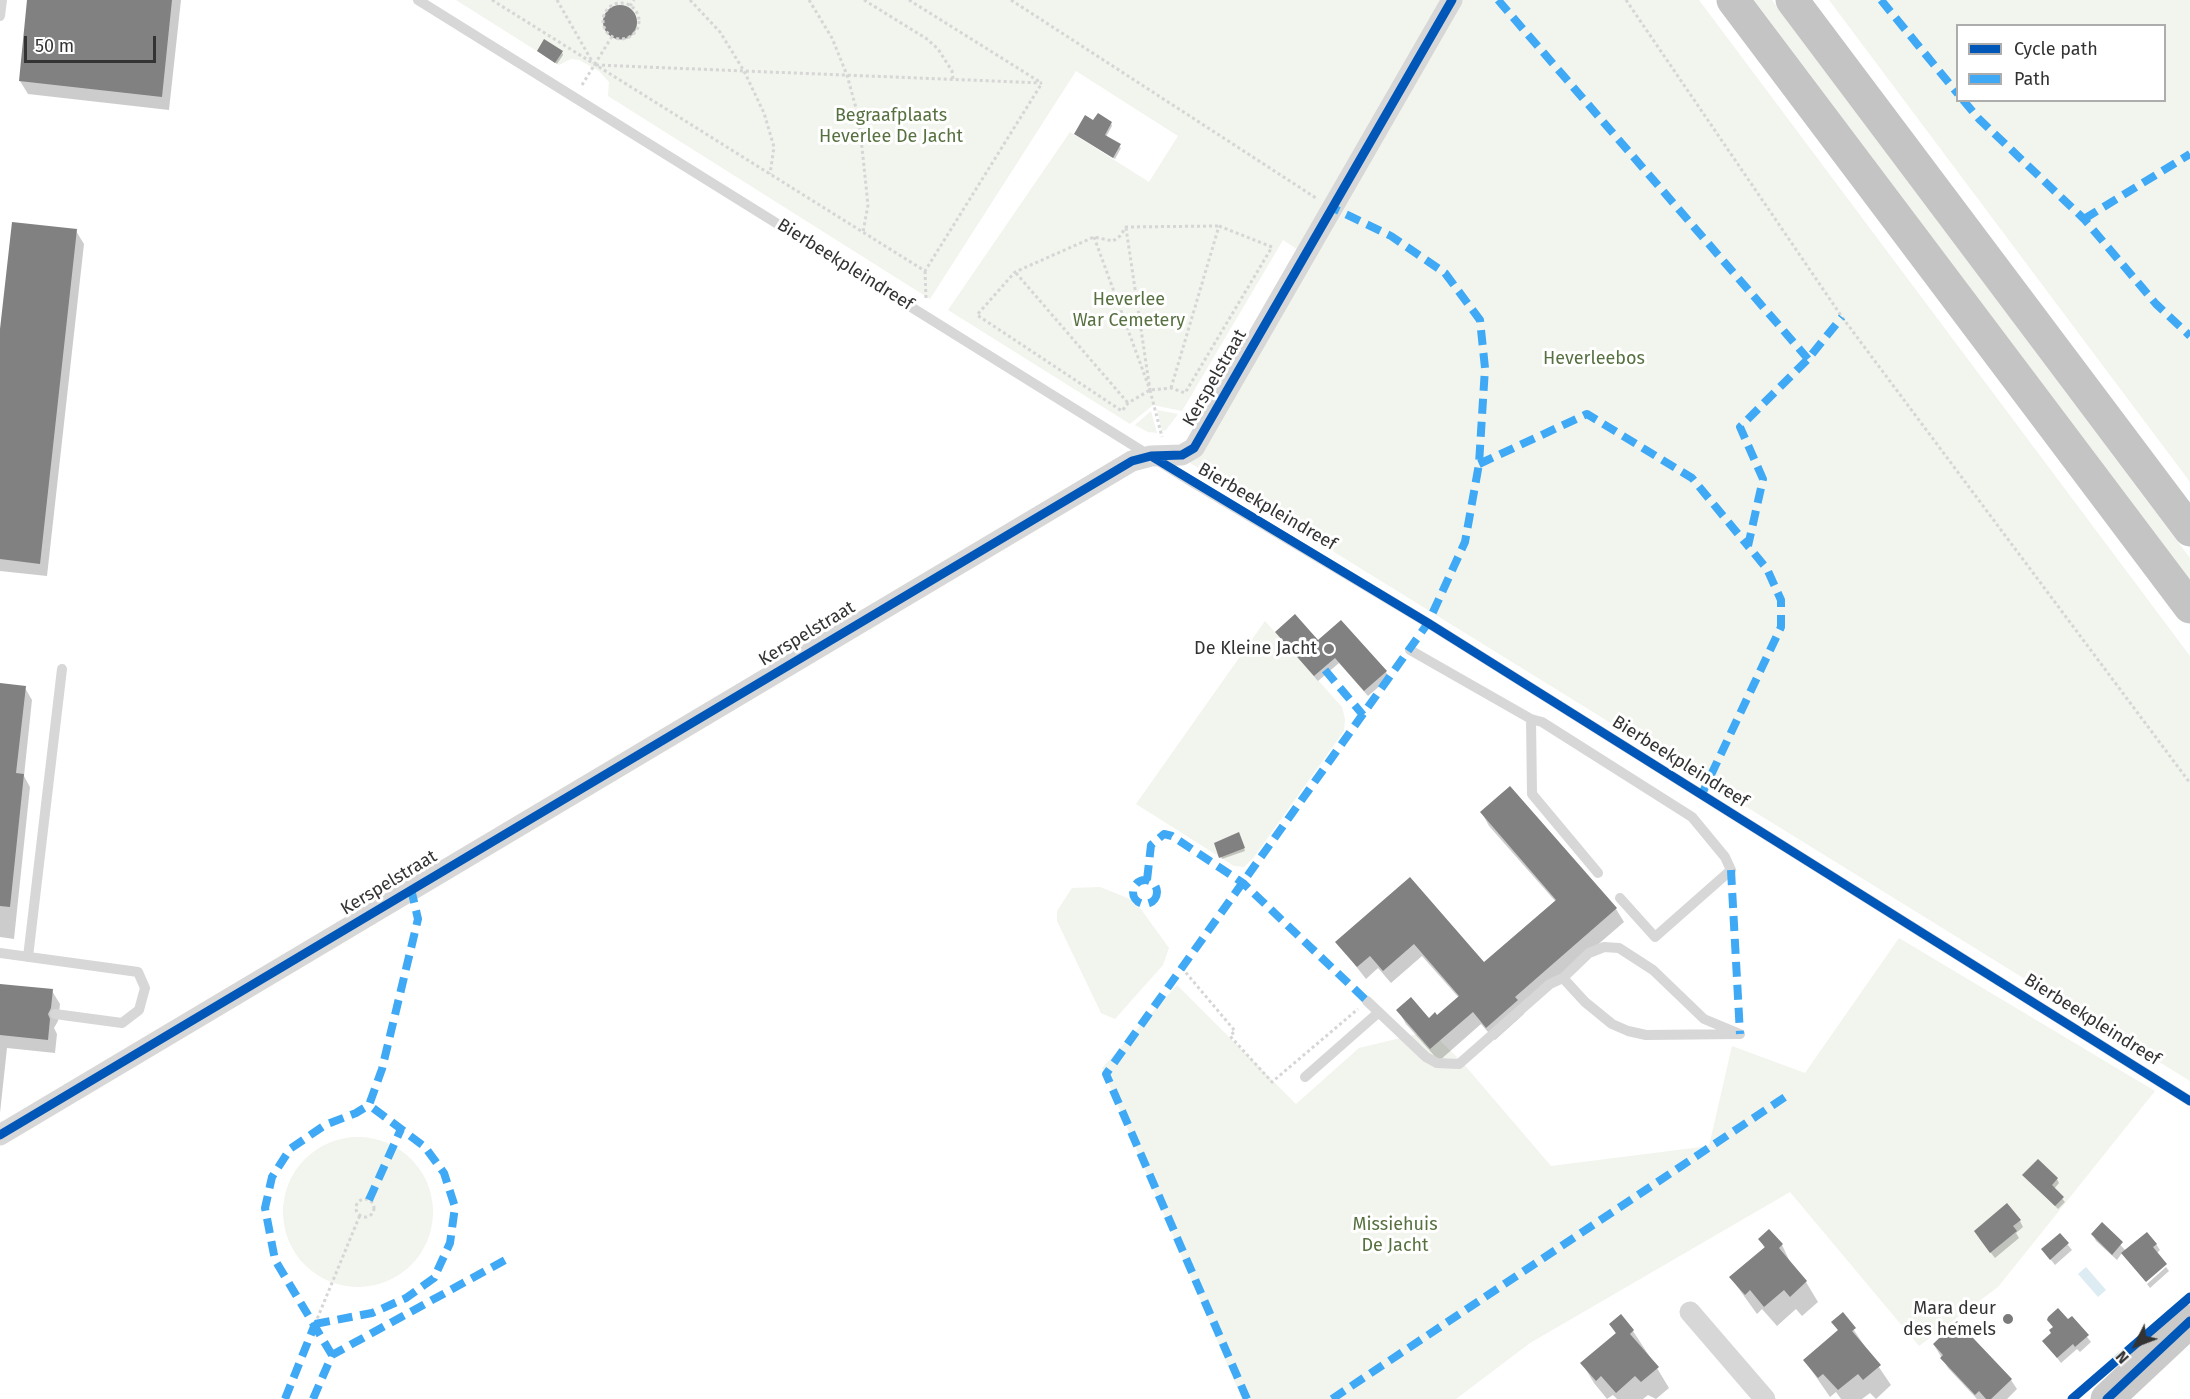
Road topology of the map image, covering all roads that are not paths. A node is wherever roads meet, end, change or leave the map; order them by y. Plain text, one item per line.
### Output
1 (2, 0) edge
2 (418, 0) edge
3 (1452, 0) edge
4 (1733, 0) edge
5 (1792, 0) edge
6 (0, 16) edge
7 (1159, 455) junction
8 (2190, 530) edge
9 (2190, 607) edge
10 (1410, 650) dead end
11 (62, 669) dead end
12 (1531, 720) junction
13 (1598, 873) dead end
14 (1620, 898) dead end
15 (0, 953) edge
16 (28, 957) junction
17 (1563, 978) junction
18 (1367, 1001) road end
19 (1379, 1012) junction
20 (56, 1014) dead end
21 (1305, 1077) dead end
22 (2190, 1101) edge
23 (0, 1135) edge
24 (1690, 1312) dead end
25 (2190, 1321) edge
26 (2151, 1356) junction
27 (1765, 1399) edge
28 (2086, 1399) edge
29 (2107, 1399) edge

1 - 6 lane
2 - 7 lane, Bierbeekpleindreef
3 - 7 street, Kerspelstraat
4 - 9 highway
5 - 8 highway
7 - 22 lane, Bierbeekpleindreef
7 - 23 street, Kerspelstraat
10 - 12 lane
11 - 16 lane
12 - 13 lane
12 - 14 lane
15 - 16 lane
16 - 20 lane
17 - 17 lane
17 - 19 lane
18 - 19 lane
19 - 21 lane
24 - 27 street
25 - 26 main road
26 - 28 main road
26 - 29 main road

